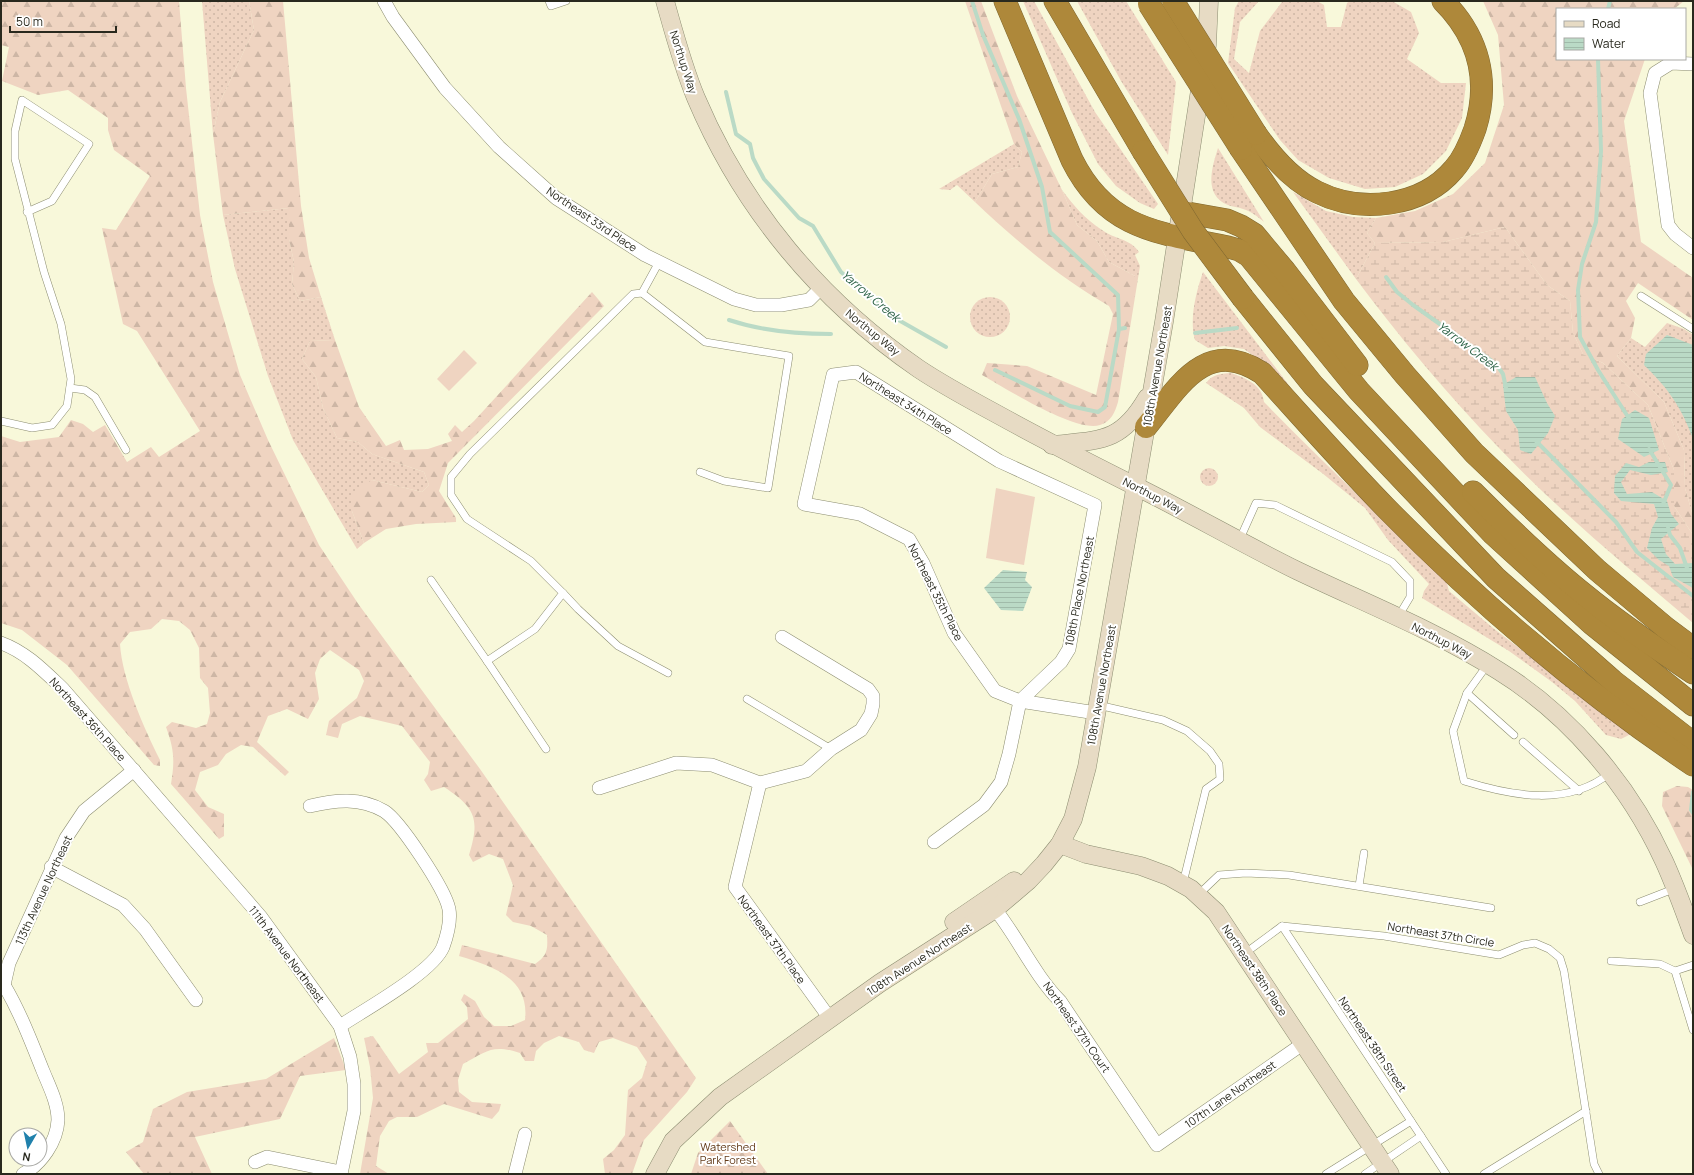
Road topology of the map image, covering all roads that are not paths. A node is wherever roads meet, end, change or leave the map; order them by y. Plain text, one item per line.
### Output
1 (384, 1) edge
2 (549, 1) edge
3 (566, 1) edge
4 (665, 1) edge
5 (1005, 1) edge
6 (1055, 1) edge
7 (1173, 1) edge
8 (1209, 1) edge
9 (1443, 1) edge
10 (1148, 3) edge
11 (1693, 64) edge
12 (1248, 142) junction
13 (27, 212) junction
14 (1182, 212) junction
15 (1178, 237) junction
16 (1693, 248) edge
17 (658, 262) junction
18 (821, 288) junction
19 (642, 293) junction
20 (1641, 296) dead end
21 (1693, 329) edge
22 (70, 388) junction
23 (1153, 389) junction
24 (1, 421) edge
25 (1146, 427) junction
26 (1052, 445) junction
27 (126, 450) dead end
28 (700, 472) dead end
29 (1135, 486) junction
30 (804, 504) joint
31 (1095, 504) joint
32 (1239, 541) junction
33 (431, 580) dead end
34 (563, 593) junction
35 (1398, 618) junction
36 (782, 637) dead end
37 (1, 642) edge
38 (1693, 648) edge
39 (487, 661) junction
40 (1488, 664) junction
41 (668, 673) dead end
42 (1693, 673) edge
43 (1467, 693) junction
44 (747, 699) dead end
45 (1020, 701) junction
46 (1693, 705) edge
47 (1097, 709) junction
48 (1514, 735) dead end
49 (1523, 742) dead end
50 (1693, 744) edge
51 (546, 749) dead end
52 (831, 749) junction
53 (1693, 765) edge
54 (134, 770) junction
55 (1610, 773) junction
56 (760, 783) junction
57 (599, 788) dead end
58 (1579, 791) junction
59 (310, 806) dead end
60 (934, 842) dead end
61 (1060, 844) junction
62 (1364, 853) dead end
63 (1044, 864) junction
64 (52, 867) junction
65 (1183, 884) junction
66 (1359, 886) junction
67 (1676, 888) junction
68 (1198, 895) junction
69 (1640, 902) dead end
70 (1491, 908) dead end
71 (995, 910) junction
72 (1282, 926) junction
73 (1693, 935) edge
74 (1244, 954) junction
75 (1611, 961) dead end
76 (1693, 965) edge
77 (1675, 970) junction
78 (880, 983) junction
79 (3, 985) edge
80 (196, 1000) dead end
81 (831, 1020) junction
82 (340, 1026) junction
83 (1693, 1030) edge
84 (1304, 1043) junction
85 (1586, 1111) junction
86 (1411, 1121) junction
87 (525, 1134) dead end
88 (1421, 1136) junction
89 (1157, 1145) joint
90 (1372, 1146) junction
91 (255, 1162) dead end
92 (1386, 1168) edge
93 (341, 1173) edge
94 (1326, 1173) edge
95 (23, 1174) edge
96 (515, 1174) edge
97 (655, 1174) edge
98 (1365, 1174) edge
99 (1446, 1174) edge
100 (1484, 1174) edge
101 (1599, 1174) edge

1 - 17 street, Northeast 33rd Place
2 - 3 lane
4 - 18 main road, Northup Way
5 - 15 highway
6 - 50 highway, bridge
7 - 12 highway, bridge
8 - 14 main road, 108th Avenue Northeast
9 - 12 highway
10 - 12 highway, bridge
11 - 16 street
12 - 38 highway
13 - 13 lane
13 - 22 lane
14 - 15 main road, 108th Avenue Northeast
14 - 42 highway
15 - 23 main road, 108th Avenue Northeast
15 - 46 highway
17 - 18 street, Northeast 33rd Place
17 - 19 lane
18 - 26 main road, Northup Way
19 - 28 lane
19 - 34 lane
20 - 21 lane
22 - 24 lane
22 - 27 lane
23 - 25 main road, 108th Avenue Northeast
23 - 26 main road
25 - 29 main road, 108th Avenue Northeast
25 - 53 highway
26 - 29 main road, Northup Way
29 - 32 main road, Northup Way
29 - 47 main road, 108th Avenue Northeast
30 - 31 street, Northeast 34th Place
30 - 45 street, Northeast 35th Place
31 - 45 street, 108th Place Northeast
32 - 35 main road, Northup Way
32 - 35 lane
33 - 39 lane
34 - 39 lane
34 - 41 lane
35 - 40 main road, Northup Way
36 - 52 street
37 - 54 street, Northeast 36th Place
39 - 51 lane
40 - 43 lane
40 - 55 main road, Northup Way
43 - 48 lane
43 - 58 lane
44 - 52 lane
45 - 47 street, Northeast 35th Place
45 - 60 street
47 - 61 main road, 108th Avenue Northeast
47 - 65 lane
49 - 58 lane
52 - 56 street
54 - 64 street, 113th Avenue Northeast
54 - 82 street, 111th Avenue Northeast
55 - 58 lane
55 - 67 main road, Northup Way
56 - 57 street
56 - 81 street, Northeast 37th Place
59 - 82 street
61 - 63 main road, 108th Avenue Northeast
61 - 65 main road, Northeast 38th Place
62 - 66 lane
63 - 71 main road, 108th Avenue Northeast
63 - 78 main road
64 - 79 street, 113th Avenue Northeast
64 - 80 street
65 - 68 main road, Northeast 38th Place
66 - 68 lane
66 - 70 lane
67 - 69 lane
67 - 73 main road, Northup Way
68 - 74 main road, Northeast 38th Place
71 - 78 main road, 108th Avenue Northeast
71 - 89 street, Northeast 37th Court
72 - 74 lane
72 - 85 lane, Northeast 37th Circle
72 - 86 lane, Northeast 38th Street
74 - 84 main road, Northeast 38th Place
75 - 77 lane
76 - 77 lane
77 - 83 lane
78 - 81 main road, 108th Avenue Northeast
79 - 95 street
81 - 97 main road, 108th Avenue Northeast
82 - 93 street, 111th Avenue Northeast
84 - 89 street, 107th Lane Northeast
84 - 90 main road, Northeast 38th Place
85 - 100 lane
85 - 101 lane, Northeast 37th Circle
86 - 88 lane, Northeast 38th Street
86 - 90 lane
87 - 96 street
88 - 92 lane
88 - 99 lane, Northeast 38th Street
90 - 92 main road, Northeast 38th Place
90 - 94 lane
91 - 93 street, 111th Avenue Northeast
92 - 98 lane

